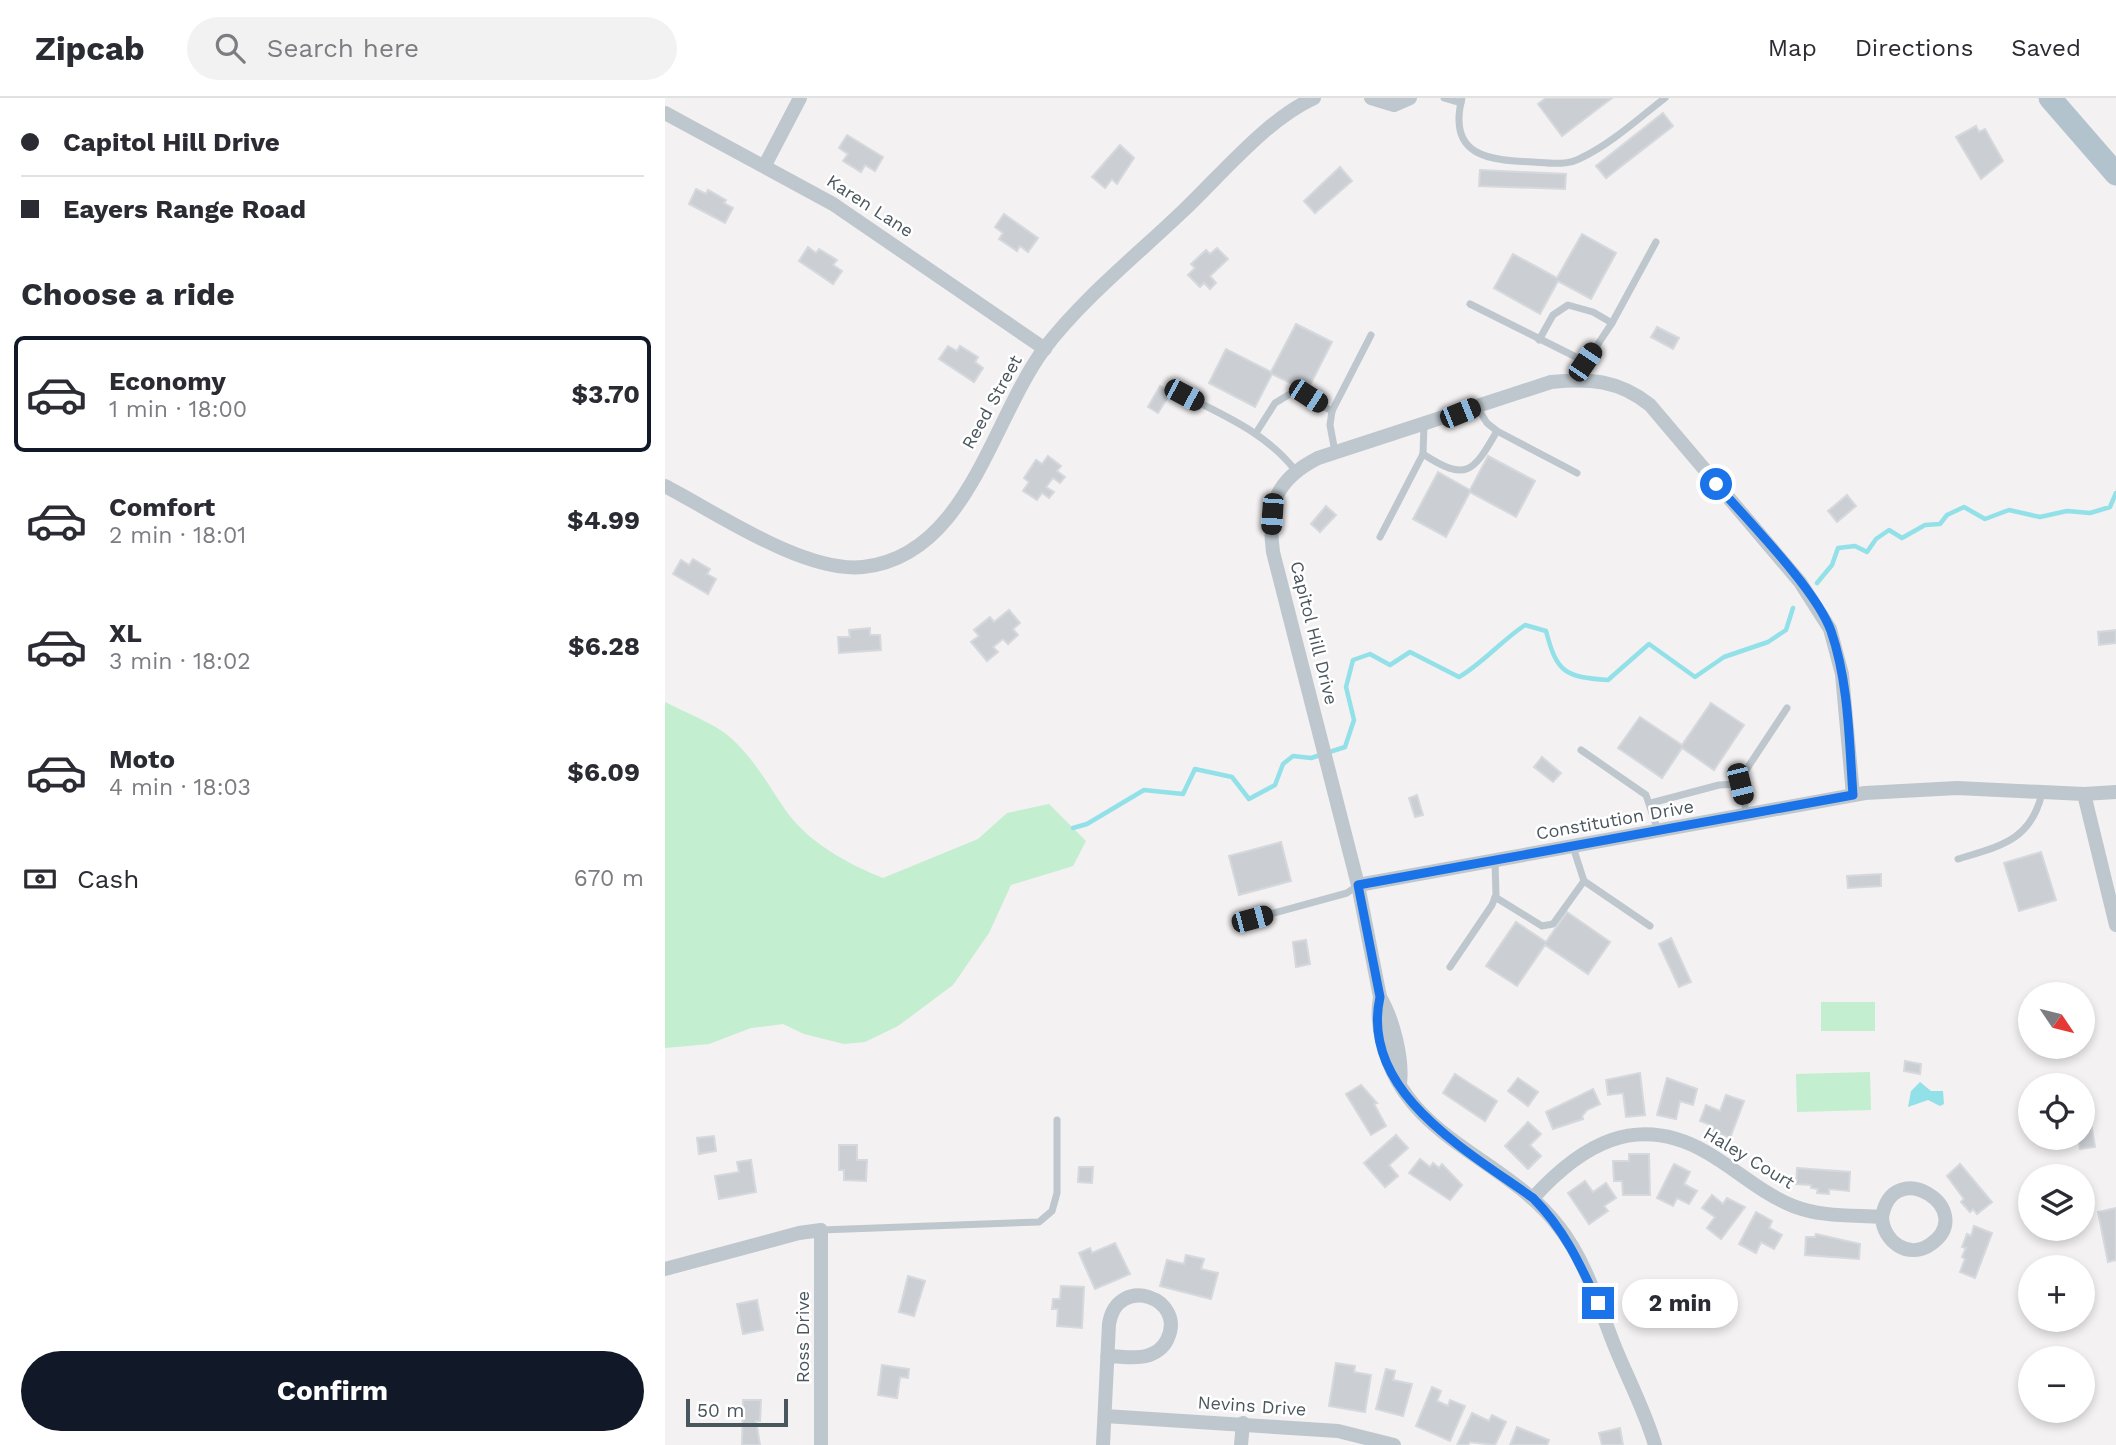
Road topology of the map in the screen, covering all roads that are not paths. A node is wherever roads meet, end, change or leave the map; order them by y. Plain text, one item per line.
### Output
1 (800, 98) edge
2 (1314, 98) edge
3 (1371, 98) edge
4 (1410, 98) edge
5 (1444, 98) edge
6 (1665, 98) edge
7 (2050, 98) edge
8 (1462, 101) edge
9 (665, 113) edge
10 (765, 165) junction
11 (2116, 174) edge
12 (1656, 242) dead end
13 (1470, 304) dead end
14 (1612, 323) junction
15 (1371, 335) dead end
16 (1539, 340) junction
17 (1045, 349) junction
18 (1585, 362) junction
19 (1581, 379) junction
20 (1184, 395) dead end
21 (1476, 406) junction
22 (1332, 411) junction
23 (1424, 425) junction
24 (1497, 431) junction
25 (1257, 433) junction
26 (1335, 453) junction
27 (1423, 454) junction
28 (1295, 470) junction
29 (1577, 473) dead end
30 (665, 486) edge
31 (1380, 537) dead end
32 (1787, 708) dead end
33 (1581, 750) dead end
34 (1740, 784) junction
35 (2043, 792) junction
36 (2116, 792) edge
37 (2084, 794) junction
38 (1853, 795) junction
39 (1651, 803) junction
40 (1747, 815) junction
41 (1658, 832) junction
42 (1573, 847) junction
43 (1958, 859) dead end
44 (1495, 862) junction
45 (1584, 881) junction
46 (1358, 885) junction
47 (1495, 897) junction
48 (1252, 919) dead end
49 (2116, 925) edge
50 (1650, 926) dead end
51 (1450, 967) dead end
52 (1057, 1120) dead end
53 (1533, 1198) junction
54 (1882, 1217) junction
55 (821, 1230) junction
56 (665, 1269) edge
57 (1107, 1356) junction
58 (1105, 1416) junction
59 (1243, 1423) junction
60 (1378, 1443) edge
61 (821, 1445) edge
62 (1103, 1445) edge
63 (1241, 1445) edge
64 (1394, 1445) edge
65 (1655, 1445) edge

1 - 10 street
2 - 17 street, Reed Street
3 - 4 street
5 - 8 lane
6 - 8 lane
7 - 11 main road
9 - 10 street, Karen Lane
10 - 17 street, Karen Lane
12 - 14 lane
13 - 16 lane
14 - 16 lane
14 - 18 lane
15 - 22 lane
16 - 18 lane
17 - 30 street, Reed Street
18 - 19 lane
19 - 21 street
19 - 38 street
20 - 25 lane
21 - 23 street
21 - 24 lane
22 - 25 lane
22 - 26 lane
23 - 26 street
23 - 27 lane
24 - 27 lane
24 - 29 lane
25 - 28 lane
26 - 28 street
27 - 31 lane
28 - 46 street, Capitol Hill Drive
32 - 34 lane
33 - 39 lane
34 - 39 lane
34 - 40 lane
35 - 37 street, Constitution Drive
35 - 38 street, Constitution Drive
35 - 43 lane
36 - 37 street, Constitution Drive
37 - 49 street
38 - 40 street, Constitution Drive
39 - 41 lane
40 - 41 street, Constitution Drive
41 - 42 street, Constitution Drive
42 - 44 street, Constitution Drive
42 - 45 lane
44 - 46 street, Constitution Drive
44 - 47 lane
45 - 47 lane
45 - 50 lane
46 - 48 lane, Constitution Drive
46 - 53 street, Capitol Hill Drive
47 - 51 lane
52 - 55 lane
53 - 54 street, Haley Court
53 - 65 street, Capitol Hill Drive
54 - 54 street
55 - 56 street
55 - 61 street, Ross Drive
57 - 57 street
57 - 58 street
58 - 59 street, Nevins Drive
58 - 62 street
59 - 60 street, Nevins Drive
59 - 63 street
60 - 64 street, Nevins Drive

